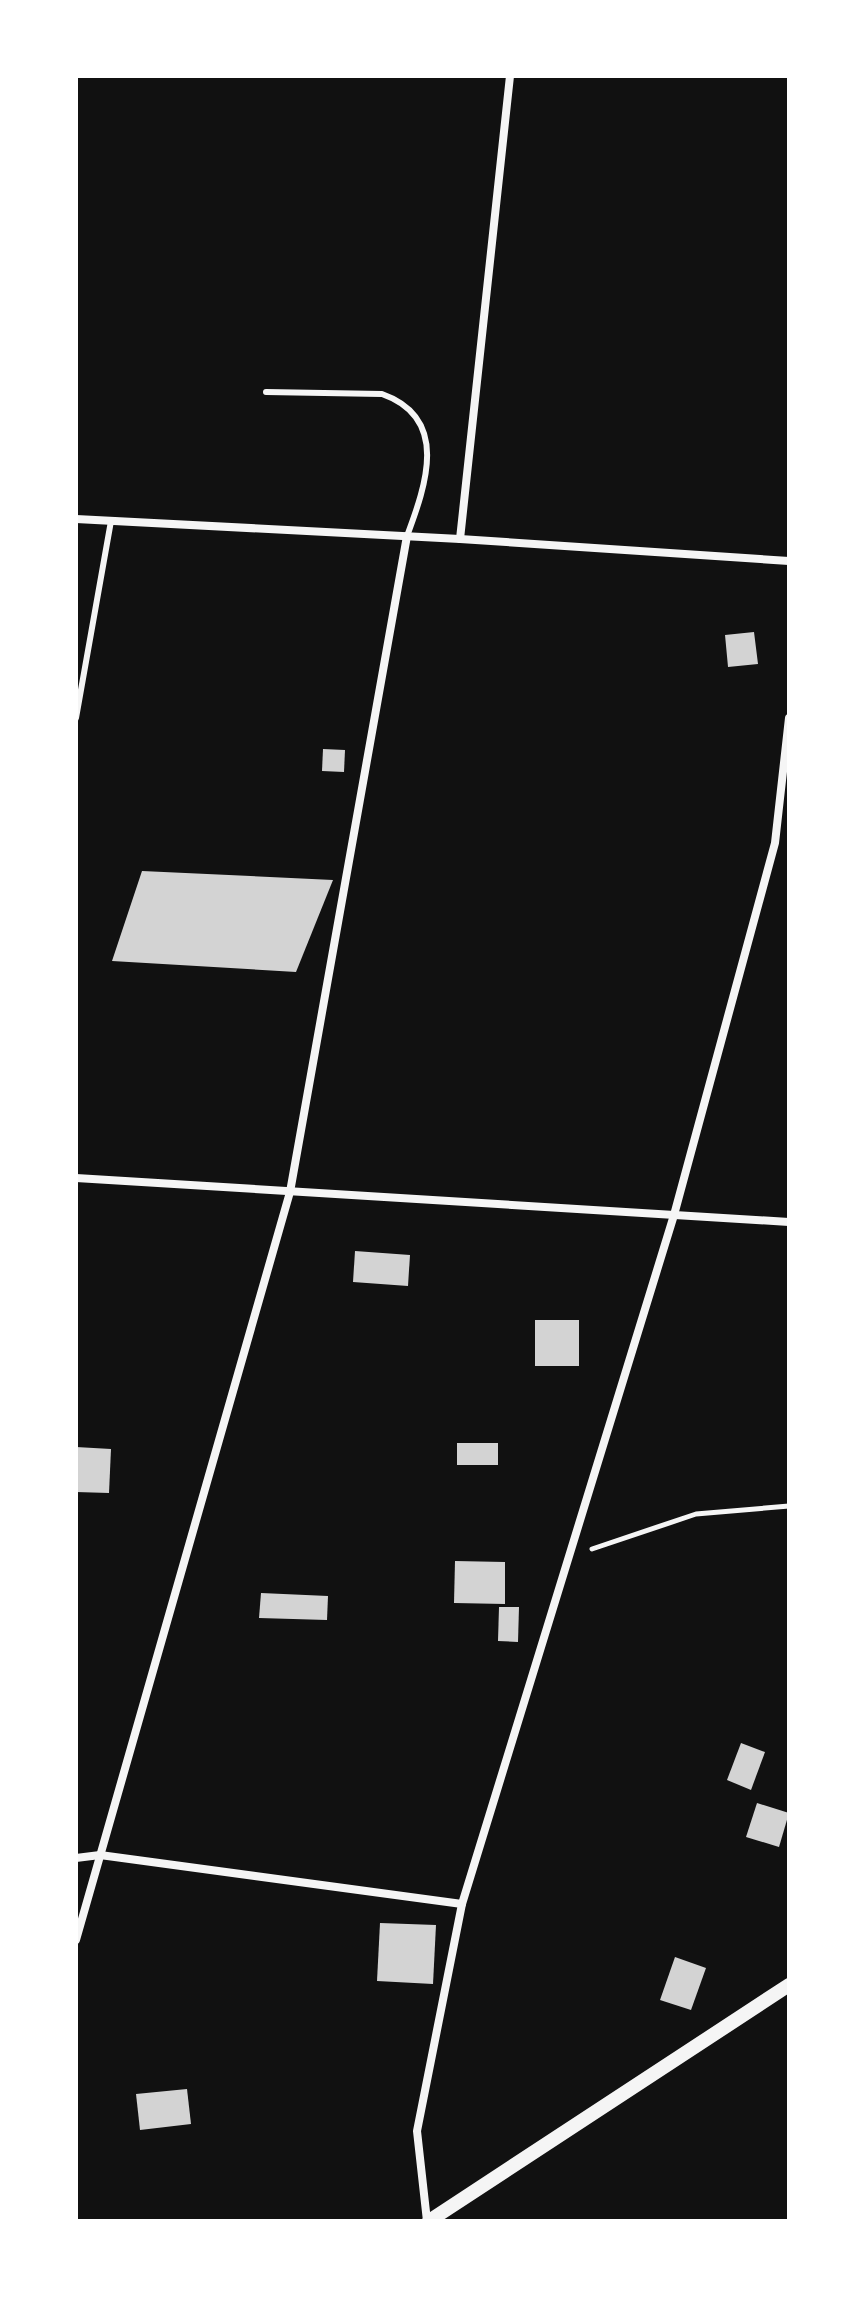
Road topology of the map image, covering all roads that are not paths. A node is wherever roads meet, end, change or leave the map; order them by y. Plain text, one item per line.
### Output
1 (510, 76) edge
2 (266, 392) dead end
3 (76, 519) edge
4 (111, 521) junction
5 (407, 536) junction
6 (460, 539) junction
7 (789, 561) edge
8 (76, 718) edge
9 (789, 718) edge
10 (76, 1178) edge
11 (290, 1192) junction
12 (674, 1215) junction
13 (789, 1222) edge
14 (100, 1855) junction
15 (76, 1858) edge
16 (462, 1904) junction
17 (76, 1940) edge
18 (789, 1985) edge
19 (428, 2221) edge

1 - 6 street
2 - 5 lane
3 - 4 street
4 - 5 street
4 - 8 lane
5 - 6 street
5 - 11 street
6 - 7 street
9 - 12 street
10 - 11 street
11 - 12 street
11 - 14 street
12 - 13 street
12 - 16 street
14 - 15 street
14 - 16 street
14 - 17 street
16 - 19 street
18 - 19 street

